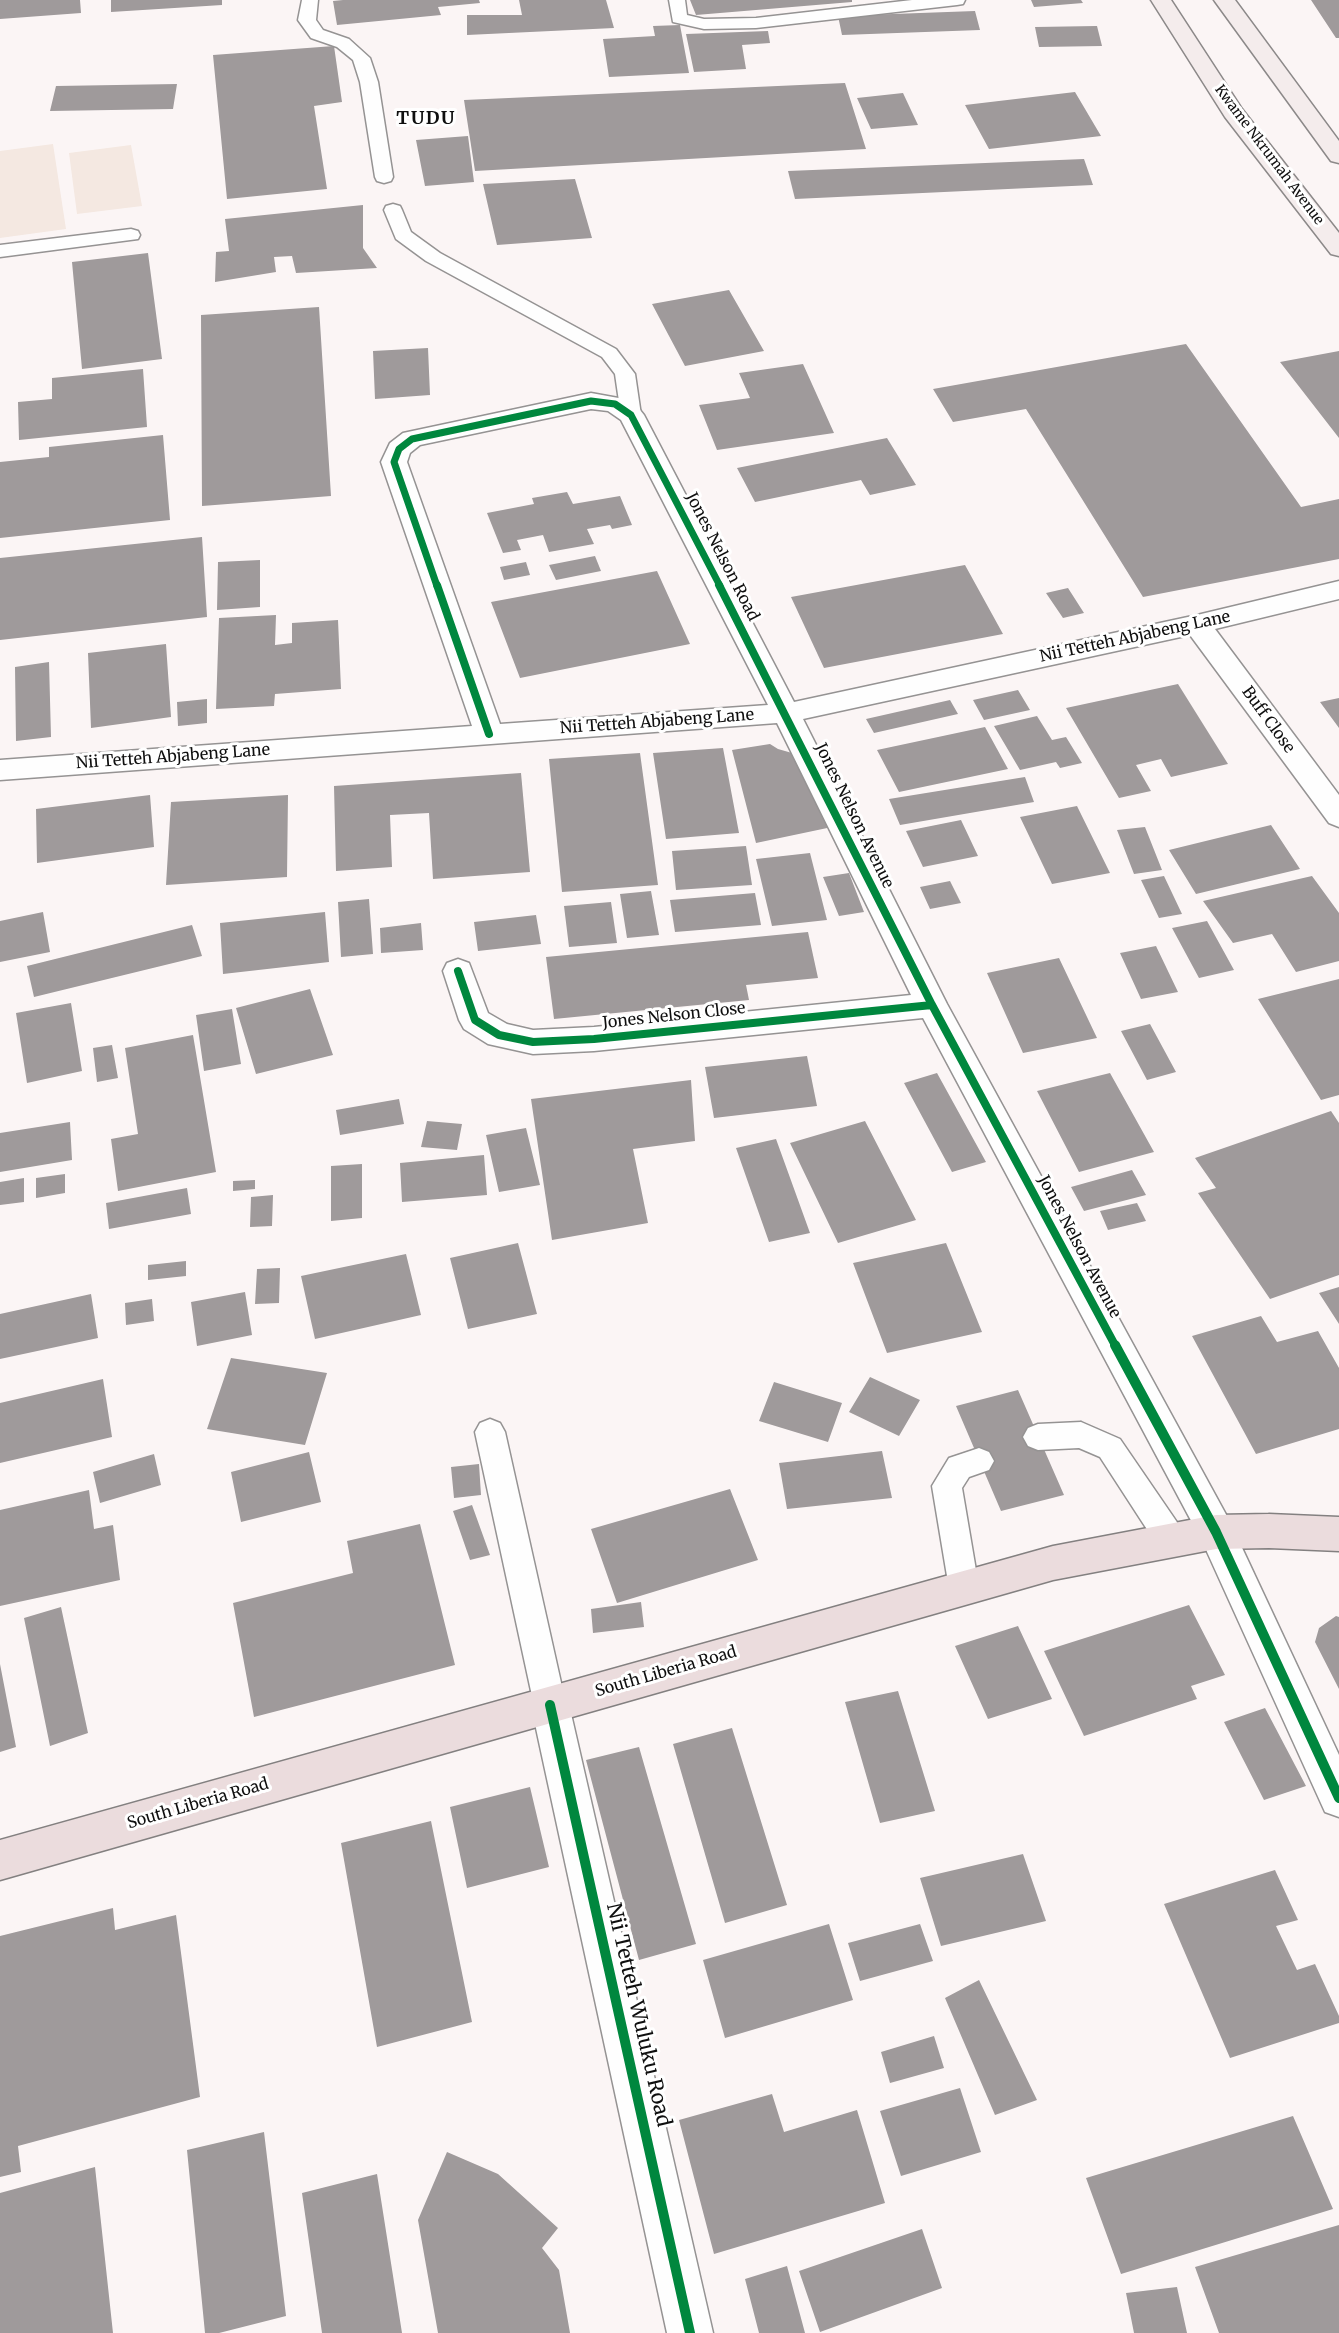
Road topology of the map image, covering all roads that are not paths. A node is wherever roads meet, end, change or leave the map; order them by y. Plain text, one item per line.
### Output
1 (310, 0) edge
2 (677, 0) edge
3 (957, 0) edge
4 (1161, 0) edge
5 (1224, 0) edge
6 (1332, 137) edge
7 (1339, 156) edge
8 (384, 177) dead end
9 (393, 210) dead end
10 (131, 235) dead end
11 (1339, 249) edge
12 (0, 251) edge
13 (631, 415) junction
14 (1339, 590) edge
15 (1197, 624) junction
16 (786, 713) junction
17 (489, 734) junction
18 (0, 770) edge
19 (1339, 816) edge
20 (458, 971) dead end
21 (932, 1005) junction
22 (490, 1432) dead end
23 (1038, 1437) dead end
24 (980, 1461) dead end
25 (1216, 1532) junction
26 (1339, 1534) edge
27 (1172, 1541) junction
28 (964, 1588) junction
29 (550, 1705) junction
30 (1339, 1798) edge
31 (0, 1860) edge
32 (690, 2333) edge

1 - 8 lane
2 - 3 lane
4 - 11 main road, Kwame Nkrumah Avenue
5 - 6 main road
6 - 7 main road
9 - 13 lane
10 - 12 lane
13 - 16 street, Jones Nelson Road
13 - 17 street
14 - 15 street, Nii Tetteh Abjabeng Lane
15 - 16 street, Nii Tetteh Abjabeng Lane
15 - 19 street, Buff Close
16 - 17 street, Nii Tetteh Abjabeng Lane
16 - 21 street, Jones Nelson Avenue
17 - 18 street, Nii Tetteh Abjabeng Lane
20 - 21 street, Jones Nelson Close
21 - 25 street, Jones Nelson Avenue
22 - 29 lane
23 - 27 lane
24 - 28 lane
25 - 26 main road, South Liberia Road
25 - 27 main road, South Liberia Road
25 - 30 street, Jones Nelson Avenue
27 - 28 main road, South Liberia Road
28 - 29 main road, South Liberia Road
29 - 31 main road, South Liberia Road
29 - 32 street, Nii Tetteh Wuluku Road

